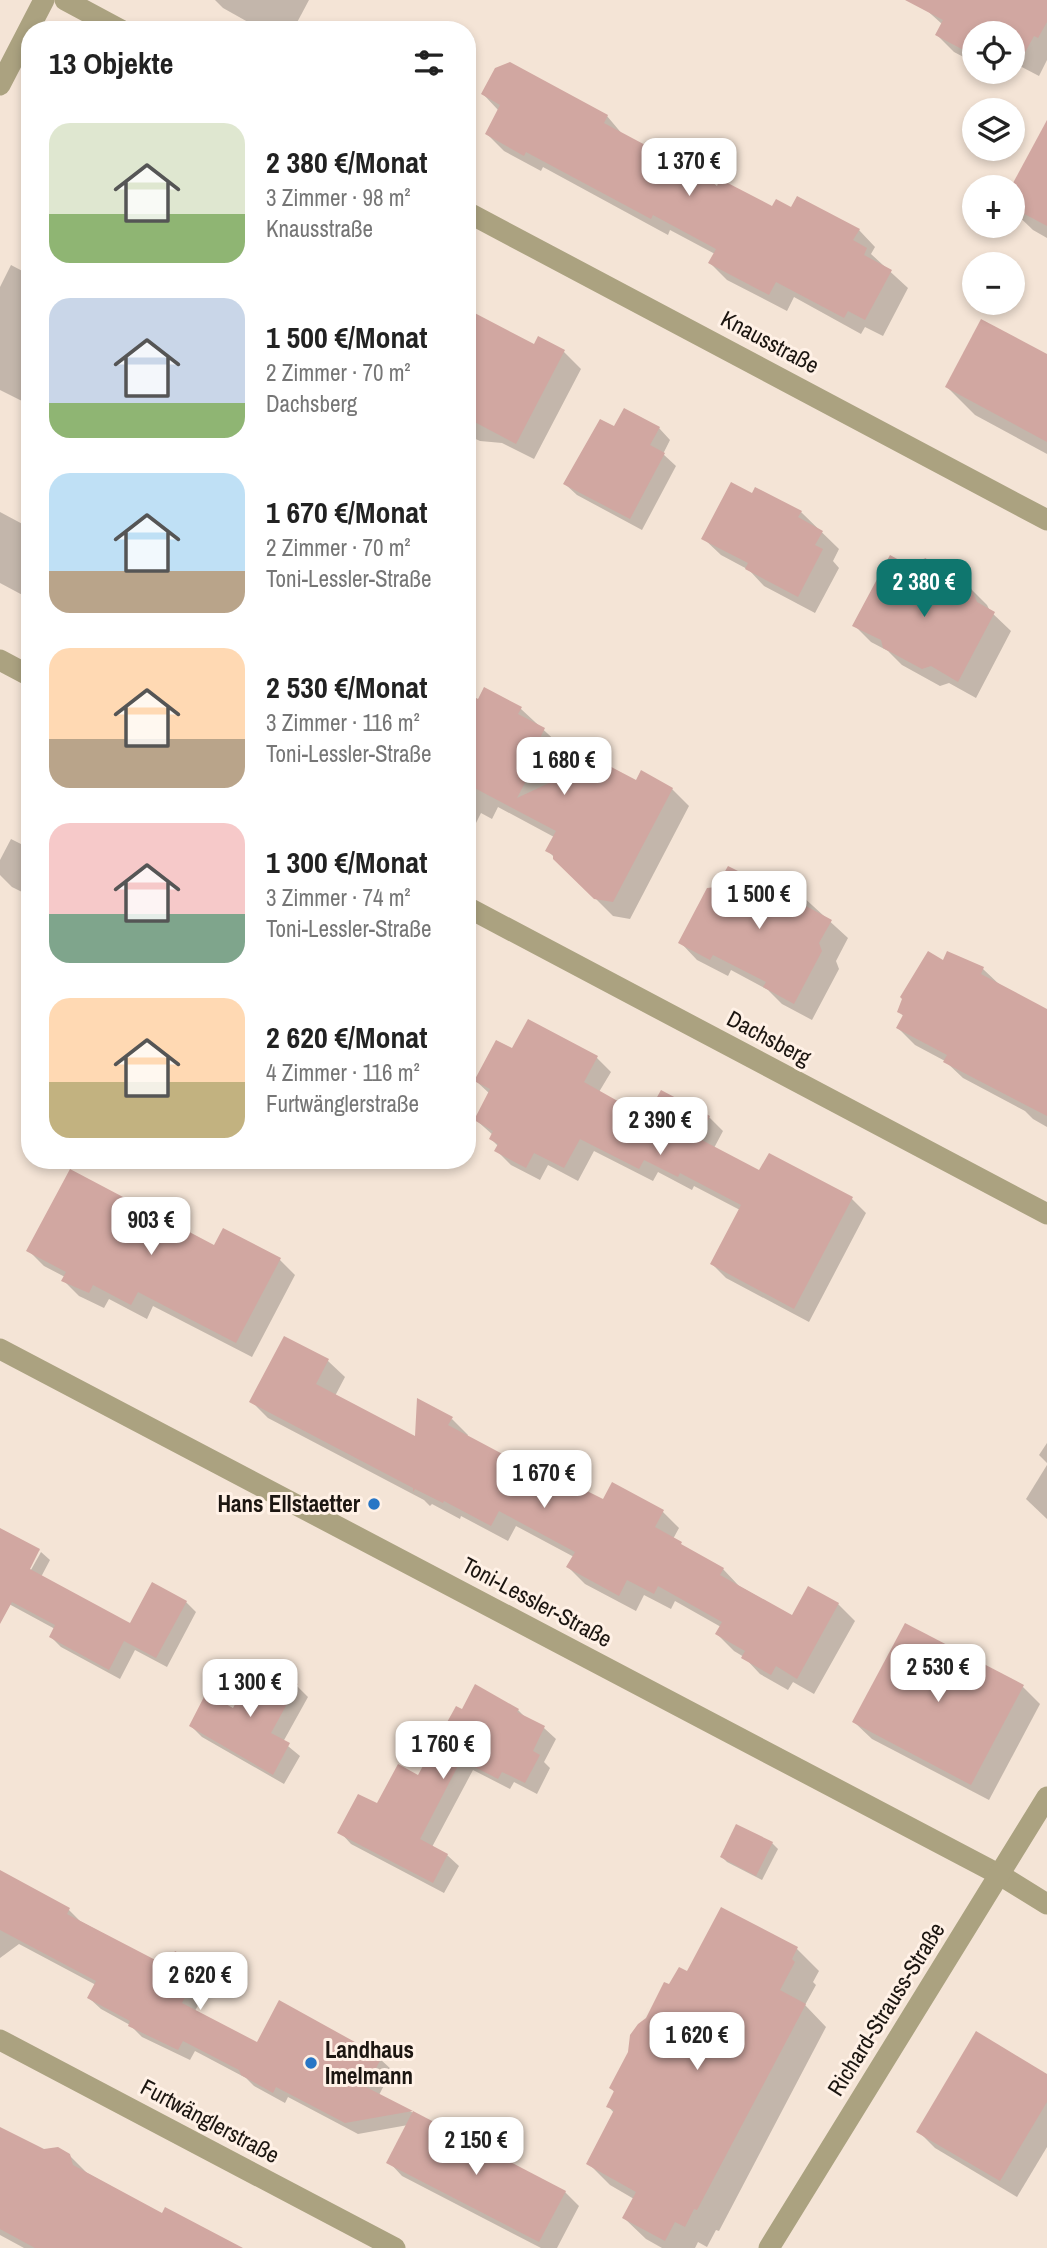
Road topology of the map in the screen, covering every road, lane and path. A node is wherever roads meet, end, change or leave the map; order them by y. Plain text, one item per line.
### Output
1 (44, 0) edge
2 (65, 0) edge
3 (33, 21) edge
4 (104, 21) edge
5 (21, 44) edge
6 (0, 85) edge
7 (476, 217) edge
8 (1047, 520) edge
9 (0, 660) edge
10 (21, 671) edge
11 (476, 913) edge
12 (1047, 1214) edge
13 (0, 1349) edge
14 (1047, 1797) edge
15 (1000, 1875) junction
16 (1047, 1904) edge
17 (0, 2040) edge
18 (395, 2248) edge
19 (769, 2248) edge

1 - 3 street
2 - 4 street
5 - 6 street
7 - 8 street, Knausstraße
9 - 10 street
11 - 12 street, Dachsberg
13 - 15 street, Toni-Lessler-Straße
14 - 15 street, Richard-Strauss-Straße
15 - 16 street, Toni-Lessler-Straße
15 - 19 street, Richard-Strauss-Straße
17 - 18 street, Furtwänglerstraße

